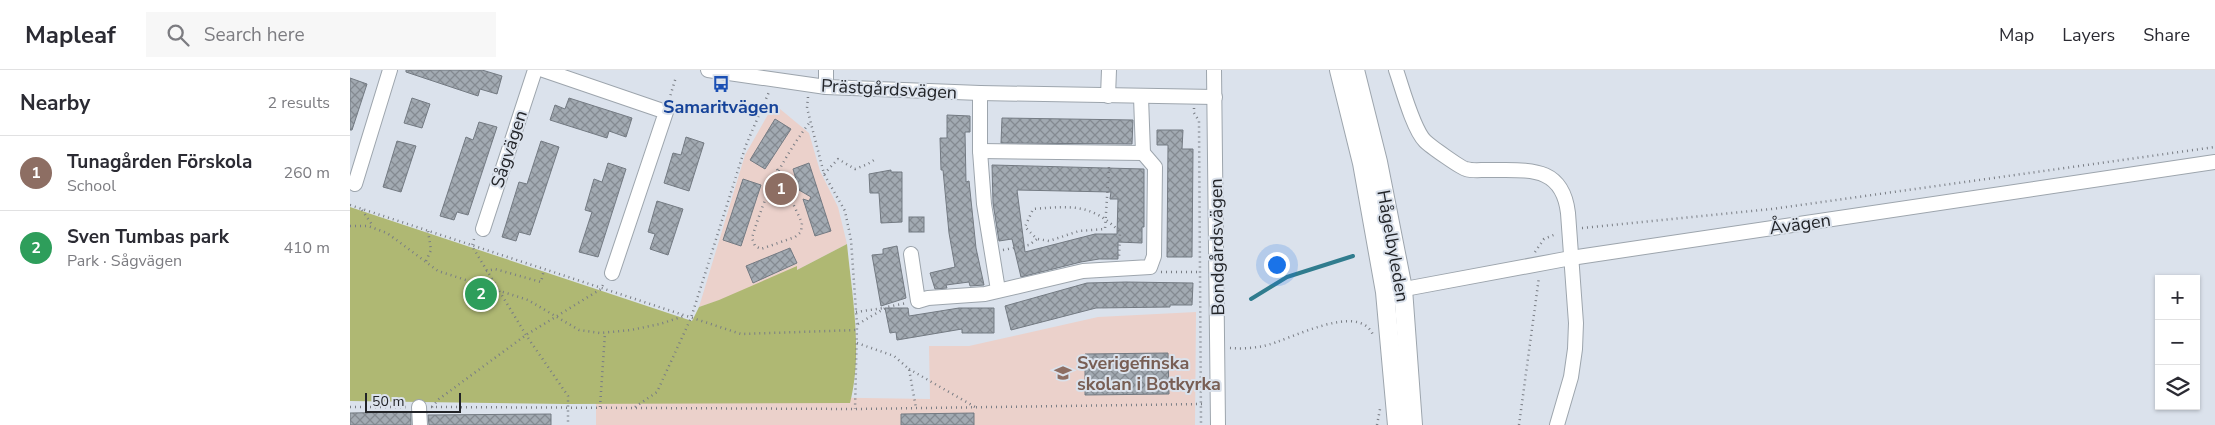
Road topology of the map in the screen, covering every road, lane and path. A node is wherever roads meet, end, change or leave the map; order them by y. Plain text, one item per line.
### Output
1 (390, 70) edge
2 (535, 70) edge
3 (543, 70) edge
4 (708, 70) edge
5 (826, 70) edge
6 (1109, 70) edge
7 (1214, 70) edge
8 (1338, 70) edge
9 (1355, 70) edge
10 (1396, 70) edge
11 (792, 76) edge
12 (676, 78) dead end
13 (771, 79) junction
14 (808, 85) junction
15 (826, 86) junction
16 (980, 93) junction
17 (1108, 96) junction
18 (1140, 97) junction
19 (1194, 97) junction
20 (1215, 97) junction
21 (666, 112) junction
22 (810, 122) junction
23 (2215, 147) edge
24 (980, 152) junction
25 (1110, 152) junction
26 (1143, 153) junction
27 (877, 158) dead end
28 (2215, 162) edge
29 (778, 169) junction
30 (824, 174) junction
31 (355, 184) dead end
32 (350, 205) edge
33 (361, 209) junction
34 (1107, 219) junction
35 (350, 226) edge
36 (374, 227) junction
37 (483, 229) dead end
38 (1568, 229) junction
39 (428, 231) junction
40 (1037, 239) junction
41 (472, 246) junction
42 (992, 252) junction
43 (911, 254) dead end
44 (1571, 258) junction
45 (426, 261) junction
46 (1537, 266) junction
47 (1150, 267) junction
48 (1119, 268) junction
49 (544, 270) junction
50 (486, 271) junction
51 (1200, 272) junction
52 (612, 273) dead end
53 (496, 288) junction
54 (601, 289) junction
55 (998, 290) junction
56 (1394, 290) junction
57 (911, 303) dead end
58 (887, 307) junction
59 (856, 312) junction
60 (557, 316) junction
61 (685, 316) junction
62 (691, 318) junction
63 (857, 324) junction
64 (857, 330) junction
65 (605, 332) junction
66 (526, 335) junction
67 (857, 343) junction
68 (1376, 343) dead end
69 (1200, 348) junction
70 (1218, 348) junction
71 (909, 369) junction
72 (1202, 404) junction
73 (1381, 404) dead end
74 (350, 407) edge
75 (426, 407) junction
76 (568, 407) junction
77 (600, 407) junction
78 (634, 408) junction
79 (916, 408) junction
80 (975, 408) junction
81 (855, 409) junction
82 (420, 425) edge
83 (568, 425) edge
84 (1201, 425) edge
85 (1218, 425) edge
86 (1377, 425) edge
87 (1398, 425) edge
88 (1413, 425) edge
89 (1519, 425) edge
90 (1557, 425) edge

1 - 31 street
2 - 37 street, Sågvägen
3 - 21 street
4 - 13 street, Prästgårdsvägen
5 - 15 street
6 - 17 street
7 - 20 street, Bondgårdsvägen
8 - 56 main road, Hågelbyleden
9 - 56 main road, Hågelbyleden
10 - 38 street
11 - 13 street, Prästgårdsvägen
11 - 14 street, Prästgårdsvägen
12 - 21 path
13 - 62 path
14 - 15 street, Prästgårdsvägen
14 - 22 path
15 - 16 street, Prästgårdsvägen
16 - 17 street, Prästgårdsvägen
16 - 24 street, Prästgårdsvägen
17 - 18 street, Prästgårdsvägen
18 - 19 street, Prästgårdsvägen
18 - 26 street
19 - 20 street, Prästgårdsvägen
19 - 51 path
20 - 70 street, Bondgårdsvägen
21 - 52 street
22 - 29 path
22 - 30 path
23 - 38 path
24 - 25 street
24 - 42 street, Prästgårdsvägen
25 - 26 street
25 - 34 path
26 - 47 street
27 - 30 path
28 - 44 street, Åvägen
29 - 29 path
30 - 59 path
32 - 33 path
33 - 36 path
33 - 39 path
34 - 40 path
34 - 40 path
34 - 48 path
35 - 36 path
36 - 45 path
38 - 44 street
38 - 46 path
39 - 41 path
39 - 45 path
40 - 42 path
41 - 49 path
41 - 50 path
42 - 55 street, Prästgårdsvägen
43 - 55 street
44 - 46 street, Åvägen
44 - 90 street
45 - 53 path
46 - 56 street, Åvägen
46 - 89 path
47 - 48 street
47 - 51 path
48 - 55 street
49 - 50 path
49 - 54 path
50 - 53 path
51 - 69 path
53 - 60 path
53 - 66 path
54 - 60 path
54 - 61 path
56 - 87 main road, Hågelbyleden
56 - 88 main road, Hågelbyleden
57 - 58 path
58 - 59 path
58 - 63 path
59 - 63 path
60 - 65 path
60 - 66 path
61 - 62 path
61 - 65 path
62 - 64 path
62 - 78 path
63 - 64 path
64 - 67 path
65 - 77 path
66 - 75 path
66 - 76 path
67 - 71 path
67 - 81 path
68 - 70 path
69 - 70 path
69 - 72 path
70 - 85 street, Bondgårdsvägen
71 - 79 path
71 - 80 path
72 - 80 path
72 - 84 path
73 - 86 path
74 - 75 path
75 - 76 path
75 - 82 street
76 - 77 path
76 - 83 path
77 - 78 path
78 - 81 path
79 - 80 path
79 - 81 path

